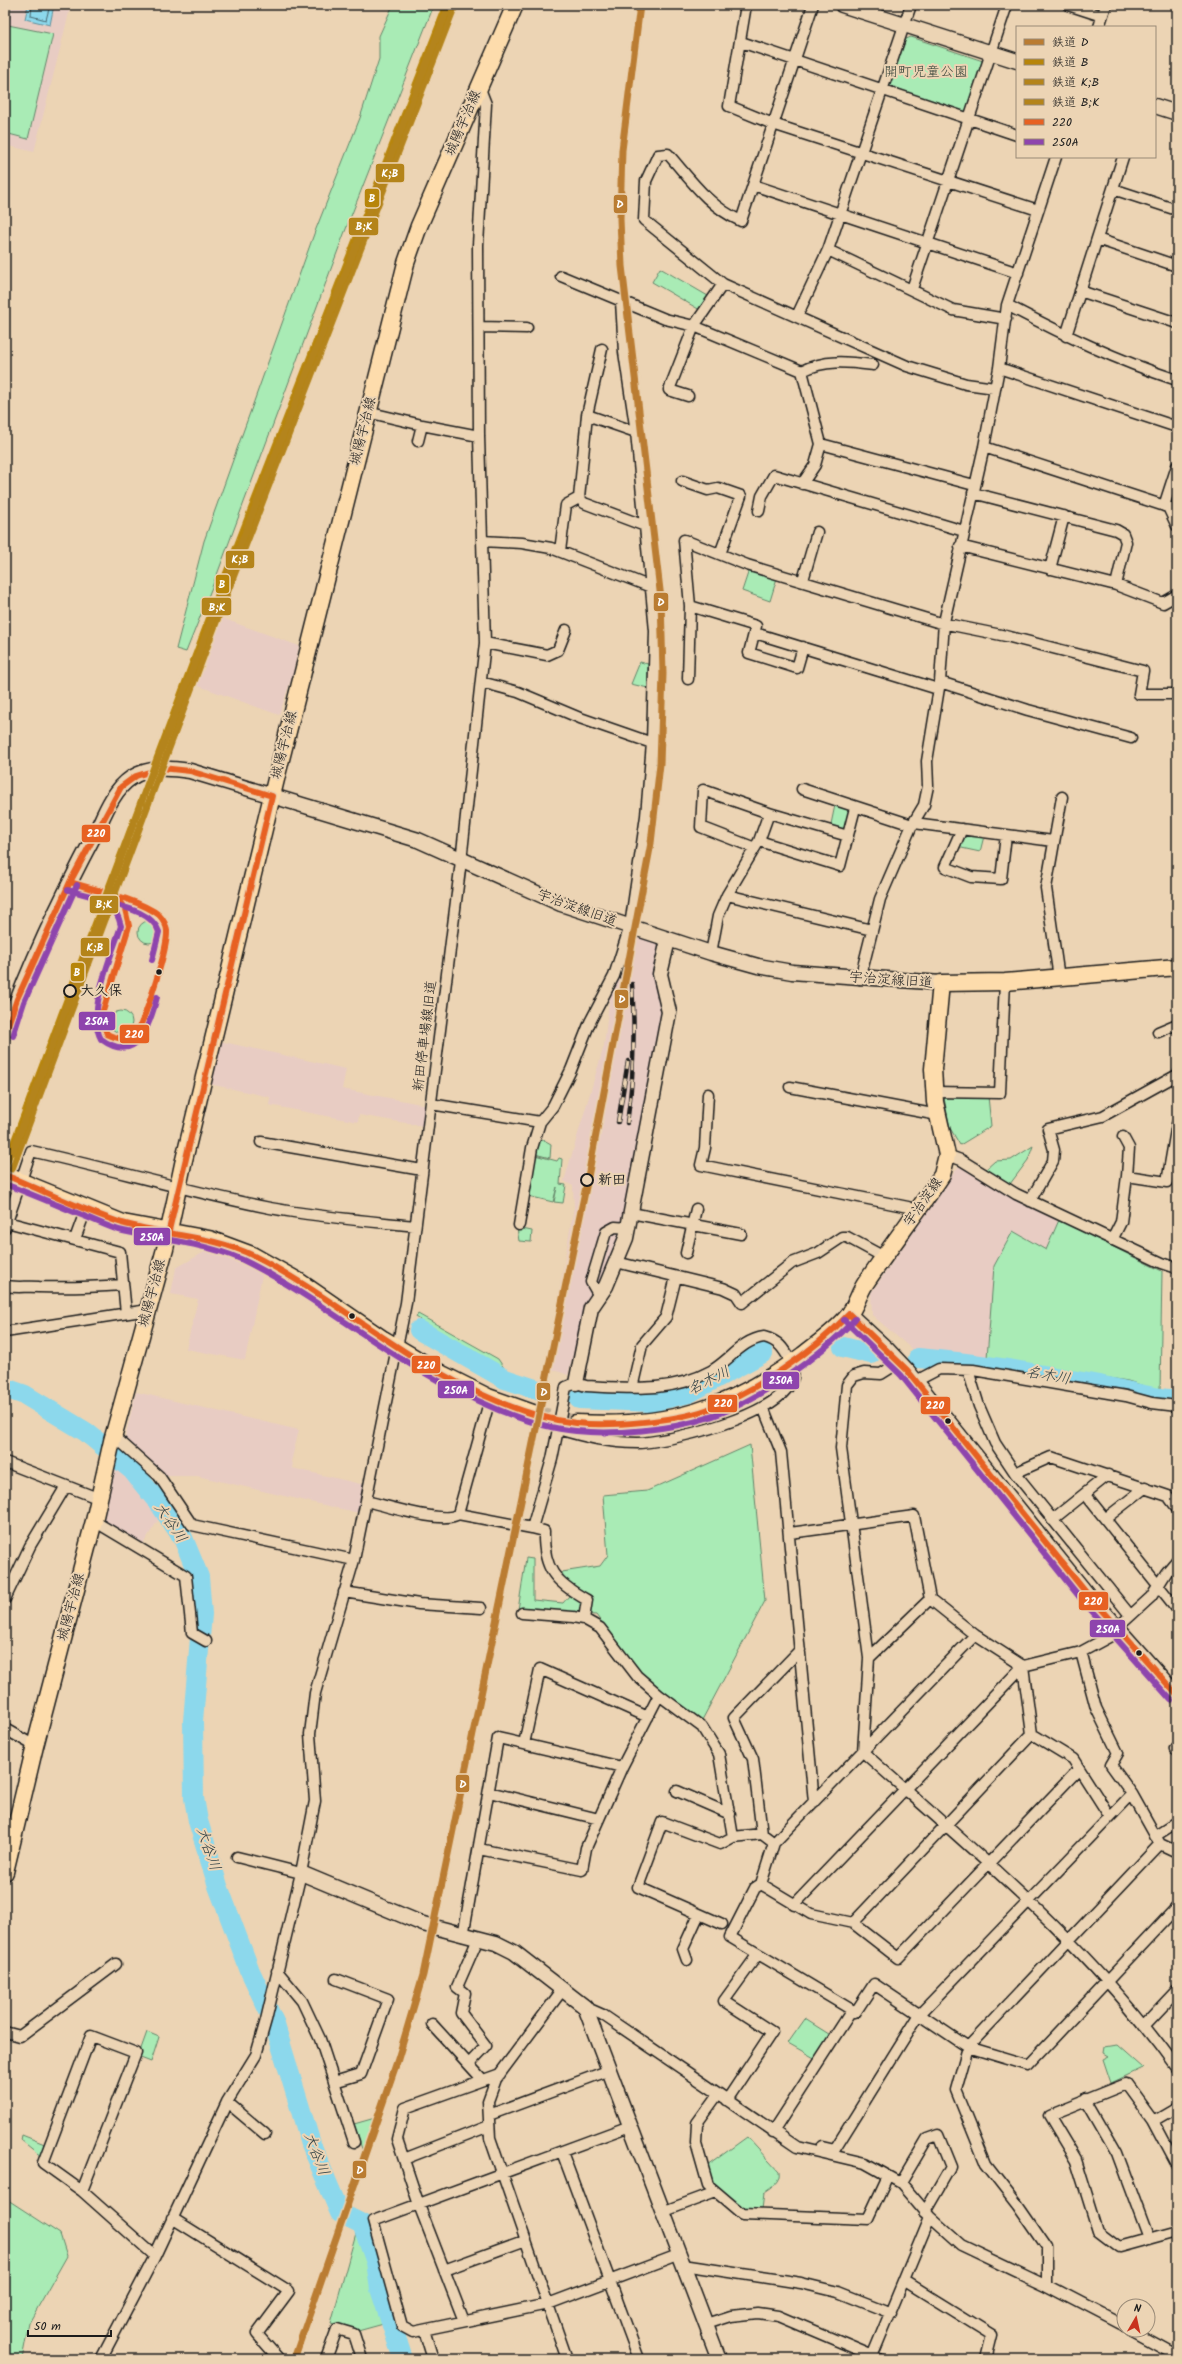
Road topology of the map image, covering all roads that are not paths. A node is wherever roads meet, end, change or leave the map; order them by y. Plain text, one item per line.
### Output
1 (514, 5) edge
2 (746, 5) edge
3 (813, 5) edge
4 (842, 5) edge
5 (911, 5) edge
6 (1007, 5) edge
7 (1068, 5) edge
8 (1106, 5) edge
9 (1102, 16) junction
10 (905, 25) junction
11 (1099, 26) edge
12 (741, 42) junction
13 (991, 52) junction
14 (794, 61) junction
15 (1016, 61) edge
16 (479, 86) junction
17 (883, 90) junction
18 (1156, 106) edge
19 (1177, 113) edge
20 (969, 119) junction
21 (773, 124) junction
22 (1016, 135) edge
23 (862, 152) junction
24 (1056, 158) edge
25 (1123, 158) edge
26 (950, 180) junction
27 (753, 185) junction
28 (1113, 189) junction
29 (1038, 210) junction
30 (1177, 210) edge
31 (841, 214) junction
32 (1097, 239) junction
33 (928, 243) junction
34 (828, 250) junction
35 (1177, 266) edge
36 (1018, 273) junction
37 (561, 276) dead end
38 (723, 284) junction
39 (912, 289) junction
40 (1080, 291) junction
41 (621, 301) junction
42 (1007, 305) junction
43 (797, 316) junction
44 (1006, 319) junction
45 (1177, 323) edge
46 (694, 326) junction
47 (479, 327) junction
48 (527, 328) dead end
49 (1066, 336) junction
50 (602, 349) dead end
51 (873, 365) dead end
52 (999, 368) junction
53 (802, 371) junction
54 (1177, 380) edge
55 (995, 388) junction
56 (688, 396) dead end
57 (367, 412) junction
58 (587, 415) junction
59 (422, 425) junction
60 (1177, 427) edge
61 (636, 432) junction
62 (479, 436) junction
63 (418, 441) dead end
64 (821, 444) junction
65 (984, 447) junction
66 (1177, 466) edge
67 (682, 481) dead end
68 (802, 484) junction
69 (974, 489) junction
70 (579, 498) junction
71 (1170, 508) edge
72 (759, 511) dead end
73 (1064, 516) junction
74 (645, 526) junction
75 (1177, 526) edge
76 (964, 531) junction
77 (817, 532) dead end
78 (482, 540) junction
79 (960, 546) junction
80 (560, 551) junction
81 (720, 554) junction
82 (1050, 569) junction
83 (803, 580) junction
84 (1116, 585) junction
85 (651, 587) junction
86 (1177, 595) edge
87 (690, 606) junction
88 (944, 622) junction
89 (566, 630) dead end
90 (755, 633) junction
91 (485, 643) junction
92 (803, 647) junction
93 (688, 679) dead end
94 (481, 682) junction
95 (939, 686) junction
96 (1177, 694) edge
97 (1131, 738) dead end
98 (652, 744) junction
99 (802, 789) dead end
100 (272, 796) junction
101 (1062, 797) dead end
102 (856, 808) junction
103 (769, 813) junction
104 (913, 824) junction
105 (962, 829) junction
106 (1006, 835) junction
107 (848, 836) junction
108 (1053, 841) junction
109 (757, 844) junction
110 (461, 861) junction
111 (727, 895) junction
112 (630, 926) junction
113 (872, 930) junction
114 (668, 940) junction
115 (711, 953) junction
116 (1177, 967) edge
117 (1059, 978) junction
118 (860, 979) junction
119 (1005, 982) junction
120 (941, 983) junction
121 (1177, 1024) edge
122 (1158, 1032) dead end
123 (5, 1034) edge
124 (1177, 1075) edge
125 (790, 1088) dead end
126 (934, 1092) junction
127 (708, 1094) dead end
128 (431, 1104) junction
129 (938, 1114) junction
130 (540, 1122) junction
131 (1177, 1124) edge
132 (1123, 1137) dead end
133 (262, 1142) dead end
134 (947, 1155) junction
135 (422, 1170) junction
136 (5, 1175) edge
137 (1127, 1176) junction
138 (22, 1181) junction
139 (178, 1186) junction
140 (1030, 1201) junction
141 (86, 1209) junction
142 (696, 1209) dead end
143 (916, 1211) junction
144 (631, 1213) junction
145 (6, 1225) edge
146 (519, 1225) dead end
147 (694, 1225) junction
148 (415, 1226) junction
149 (628, 1228) junction
150 (169, 1230) junction
151 (741, 1234) dead end
152 (75, 1239) junction
153 (1112, 1240) junction
154 (686, 1253) dead end
155 (884, 1257) junction
156 (616, 1262) junction
157 (1177, 1268) edge
158 (676, 1278) junction
159 (123, 1285) junction
160 (5, 1286) edge
161 (599, 1296) junction
162 (148, 1310) junction
163 (126, 1313) junction
164 (849, 1314) junction
165 (5, 1332) edge
166 (397, 1348) junction
167 (900, 1362) junction
168 (792, 1363) junction
169 (968, 1370) junction
170 (916, 1381) junction
171 (576, 1383) junction
172 (632, 1388) junction
173 (488, 1406) dead end
174 (1177, 1406) edge
175 (763, 1407) junction
176 (533, 1413) tunnel mouth
177 (576, 1423) tunnel mouth
178 (558, 1429) junction
179 (113, 1439) junction
180 (5, 1462) edge
181 (1015, 1474) junction
182 (1108, 1475) junction
183 (66, 1486) junction
184 (1146, 1487) junction
185 (1086, 1495) junction
186 (100, 1499) junction
187 (366, 1501) junction
188 (1177, 1508) edge
189 (458, 1514) junction
190 (1105, 1519) junction
191 (1052, 1520) junction
192 (94, 1521) junction
193 (851, 1525) junction
194 (532, 1528) junction
195 (790, 1533) junction
196 (354, 1560) junction
197 (1177, 1560) edge
198 (1158, 1585) junction
199 (344, 1592) junction
200 (5, 1598) edge
201 (930, 1599) junction
202 (482, 1608) dead end
203 (1177, 1609) edge
204 (522, 1613) dead end
205 (1130, 1615) junction
206 (584, 1619) junction
207 (1118, 1630) junction
208 (975, 1635) junction
209 (206, 1641) dead end
210 (800, 1650) junction
211 (1081, 1652) junction
212 (869, 1658) junction
213 (1023, 1666) junction
214 (659, 1694) junction
215 (1177, 1696) edge
216 (648, 1717) junction
217 (5, 1729) edge
218 (1032, 1734) junction
219 (524, 1744) junction
220 (35, 1746) junction
221 (1177, 1746) edge
222 (1177, 1751) edge
223 (863, 1752) junction
224 (622, 1767) junction
225 (1079, 1769) junction
226 (905, 1789) junction
227 (677, 1791) dead end
228 (489, 1792) junction
229 (1132, 1794) junction
230 (814, 1802) junction
231 (730, 1814) junction
232 (1110, 1817) junction
233 (599, 1819) junction
234 (1177, 1822) edge
235 (946, 1825) junction
236 (762, 1834) junction
237 (734, 1838) junction
238 (1158, 1840) junction
239 (774, 1843) junction
240 (479, 1849) junction
241 (1177, 1852) edge
242 (237, 1857) dead end
243 (989, 1863) junction
244 (5, 1872) edge
245 (301, 1873) junction
246 (761, 1884) junction
247 (1030, 1900) junction
248 (794, 1905) junction
249 (1177, 1907) edge
250 (699, 1914) junction
251 (853, 1923) junction
252 (722, 1924) dead end
253 (463, 1936) junction
254 (478, 1939) junction
255 (1069, 1939) junction
256 (758, 1954) junction
257 (687, 1960) dead end
258 (116, 1964) dead end
259 (277, 1971) junction
260 (336, 1979) dead end
261 (1106, 1980) junction
262 (563, 1988) junction
263 (1177, 1990) edge
264 (585, 2007) junction
265 (852, 2010) junction
266 (918, 2016) junction
267 (432, 2024) dead end
268 (1144, 2025) junction
269 (5, 2032) edge
270 (968, 2047) junction
271 (469, 2064) junction
272 (1177, 2068) edge
273 (610, 2070) junction
274 (500, 2074) junction
275 (483, 2080) junction
276 (334, 2082) junction
277 (718, 2094) junction
278 (1086, 2099) junction
279 (728, 2100) junction
280 (227, 2102) junction
281 (1177, 2107) edge
282 (489, 2115) junction
283 (1153, 2121) junction
284 (489, 2126) junction
285 (630, 2126) junction
286 (265, 2134) dead end
287 (778, 2134) junction
288 (354, 2142) dead end
289 (562, 2152) junction
290 (404, 2159) junction
291 (1177, 2166) edge
292 (503, 2175) junction
293 (888, 2176) junction
294 (901, 2183) junction
295 (82, 2191) junction
296 (716, 2192) junction
297 (419, 2205) junction
298 (662, 2212) junction
299 (928, 2215) junction
300 (172, 2218) junction
301 (1177, 2231) edge
302 (1149, 2239) junction
303 (526, 2240) junction
304 (155, 2256) junction
305 (681, 2260) junction
306 (444, 2270) junction
307 (609, 2281) junction
308 (905, 2281) junction
309 (1047, 2286) junction
310 (548, 2304) junction
311 (891, 2313) junction
312 (464, 2321) junction
313 (1116, 2322) edge
314 (706, 2324) junction
315 (424, 2330) junction
316 (1146, 2338) edge
317 (875, 2358) edge
318 (101, 2359) edge
319 (279, 2359) edge
320 (326, 2359) edge
321 (362, 2359) edge
322 (433, 2359) edge
323 (568, 2359) edge
324 (639, 2359) edge
325 (718, 2359) edge
326 (986, 2359) edge
327 (1175, 2359) edge

1 - 16 main road, 城陽宇治線
2 - 12 street
3 - 14 street
4 - 10 street
5 - 10 street
6 - 13 street
7 - 9 street
8 - 9 street
9 - 11 street
10 - 13 street
10 - 17 street
12 - 14 street
12 - 21 street
13 - 15 street
13 - 20 street
14 - 17 street
14 - 21 street
16 - 47 street, 新田停車場線旧道
16 - 57 main road, 城陽宇治線
17 - 20 street
17 - 23 street
18 - 19 street
20 - 22 street
20 - 26 street
21 - 23 street
21 - 27 street
23 - 26 street
23 - 31 street
24 - 29 street
25 - 28 street
26 - 29 street
26 - 33 street
27 - 31 street
27 - 38 street
28 - 30 street
28 - 32 street
29 - 36 street
31 - 33 street
31 - 34 street
32 - 35 street
32 - 40 street
33 - 36 street
33 - 39 street
34 - 39 street
34 - 43 street
36 - 42 street
37 - 41 street
38 - 43 street
38 - 46 street
39 - 44 street
40 - 45 street
40 - 49 street
41 - 46 street
41 - 61 street
42 - 44 street
42 - 49 street
43 - 55 street
44 - 52 street
46 - 53 street
46 - 56 street
47 - 48 street
47 - 62 street, 新田停車場線旧道
49 - 54 street
50 - 58 street
51 - 53 street
52 - 55 street
52 - 60 street
53 - 64 street
55 - 65 street
57 - 59 street
57 - 100 main road, 城陽宇治線
58 - 61 street
58 - 70 street
59 - 62 street
59 - 63 street
61 - 74 street
62 - 78 street, 新田停車場線旧道
64 - 68 street
64 - 69 street
65 - 69 street
65 - 71 street
66 - 71 street
67 - 81 street
68 - 72 street
68 - 76 street
69 - 73 street
69 - 76 street
70 - 74 street
70 - 80 street
71 - 75 street
73 - 82 street
73 - 84 street
74 - 85 street
76 - 79 street
77 - 83 street
78 - 80 street
78 - 91 street, 新田停車場線旧道
79 - 82 street
79 - 88 street
80 - 85 street
81 - 83 street
81 - 87 street
82 - 84 street
83 - 88 street
84 - 86 street
85 - 98 street
87 - 90 street
87 - 93 street
88 - 95 street
88 - 96 street
89 - 91 street
90 - 92 street
90 - 92 street
91 - 94 street, 新田停車場線旧道
92 - 95 street
94 - 98 street
94 - 110 street, 新田停車場線旧道
95 - 97 street
95 - 104 street
98 - 112 street
99 - 102 street
100 - 110 street, 宇治淀線旧道
100 - 123 street, 宇治淀線旧道
100 - 139 main road, 城陽宇治線
101 - 108 street
102 - 104 street
102 - 107 street
103 - 107 street
103 - 109 street
103 - 109 street
104 - 105 street
104 - 113 street
105 - 106 street
105 - 106 street
106 - 108 street
107 - 109 street
108 - 117 street
109 - 111 street
110 - 112 street, 宇治淀線旧道
110 - 128 street, 新田停車場線旧道
111 - 113 street
111 - 115 street
112 - 114 street, 宇治淀線旧道
112 - 130 street
113 - 118 street
114 - 115 street, 宇治淀線旧道
114 - 144 street
115 - 118 street, 宇治淀線旧道
116 - 117 main road
117 - 119 main road
118 - 120 street, 宇治淀線旧道
119 - 120 main road
119 - 126 street
120 - 126 main road, 宇治淀線
121 - 122 street
124 - 140 street
125 - 129 street
126 - 129 main road, 宇治淀線
127 - 143 street
128 - 130 street, 新田停車場線旧道
128 - 135 street
129 - 134 main road, 宇治淀線
130 - 146 street
131 - 137 street
132 - 137 street
133 - 135 street
134 - 140 street
134 - 143 main road, 宇治淀線
135 - 148 street
136 - 138 main road
137 - 153 street
138 - 139 street
138 - 141 main road
138 - 145 street
139 - 148 street
139 - 150 main road, 城陽宇治線
140 - 153 street
141 - 150 main road
141 - 152 street
142 - 147 street
143 - 155 main road, 宇治淀線
144 - 147 street
144 - 149 street
145 - 152 street
147 - 151 street
147 - 154 street
148 - 166 street
149 - 156 street
149 - 161 street
150 - 162 main road, 城陽宇治線
150 - 166 main road
152 - 159 street
153 - 157 street
155 - 158 street
155 - 164 main road, 宇治淀線
156 - 158 street
156 - 161 street
158 - 172 street
159 - 160 street
159 - 163 street
161 - 171 street
162 - 163 street
162 - 179 main road, 城陽宇治線
163 - 165 street
164 - 167 street
164 - 168 main road, 宇治淀線
166 - 176 main road
166 - 187 street
167 - 170 street
167 - 193 street
168 - 172 street
168 - 175 street
168 - 177 main road, 宇治淀線
169 - 170 street
169 - 174 street
169 - 181 street
170 - 207 street
171 - 172 street
171 - 178 street
173 - 189 street
175 - 178 street
175 - 195 street
178 - 194 street
179 - 186 main road, 城陽宇治線
179 - 196 street
180 - 183 street
181 - 182 street
181 - 191 street
182 - 184 street
182 - 185 street
183 - 186 street
183 - 200 street
184 - 188 street
184 - 190 street
185 - 190 street
185 - 191 street
186 - 192 main road, 城陽宇治線
187 - 189 street
187 - 196 street
189 - 194 street
190 - 198 street
191 - 205 street
192 - 209 street
192 - 220 main road, 城陽宇治線
193 - 195 street
193 - 201 street
193 - 212 street
194 - 206 street
195 - 210 street
196 - 199 street
197 - 198 street
198 - 203 street
198 - 205 street
199 - 202 street
199 - 245 street
201 - 208 street
201 - 212 street
204 - 206 street
205 - 207 street
206 - 214 street
207 - 211 street
207 - 215 street
208 - 213 street
208 - 223 street
210 - 230 street
210 - 236 street
211 - 213 street
211 - 229 street
212 - 223 street
213 - 218 street
213 - 226 street
214 - 216 street
214 - 231 street
216 - 219 street
216 - 224 street
217 - 220 street
218 - 225 street
218 - 235 street
219 - 224 street
219 - 228 street
220 - 244 main road, 城陽宇治線
221 - 222 street
223 - 226 street
223 - 230 street
224 - 233 street
225 - 232 street
225 - 243 street
226 - 235 street
226 - 248 street
227 - 231 street
228 - 233 street
228 - 240 street
229 - 232 street
229 - 238 street
230 - 239 street
231 - 237 street
232 - 247 street
233 - 240 street
234 - 238 street
235 - 243 street
235 - 251 street
236 - 237 street
236 - 239 street
237 - 250 street
238 - 241 street
238 - 255 street
239 - 246 street
240 - 253 street
242 - 245 street
243 - 247 street
243 - 251 street
245 - 253 street
245 - 259 street
246 - 248 street
246 - 256 street
247 - 255 street
247 - 266 street
248 - 251 street
249 - 261 street
250 - 252 street
250 - 257 street
253 - 254 street
254 - 262 street
254 - 271 street
255 - 261 street
255 - 270 street
256 - 265 street
256 - 279 street
258 - 269 street
259 - 276 street
259 - 280 street
260 - 276 street
261 - 268 street
261 - 270 street
262 - 264 street
262 - 274 street
263 - 268 street
264 - 273 street
264 - 277 street
265 - 266 street
265 - 287 street
266 - 270 street
266 - 287 street
267 - 271 street
268 - 272 street
270 - 309 street
271 - 275 street
273 - 282 street
273 - 285 street
274 - 275 street
274 - 282 street
275 - 290 street
276 - 288 street
277 - 279 street
277 - 296 street
278 - 283 street
278 - 302 street
278 - 302 street
279 - 287 street
280 - 286 street
280 - 300 street
281 - 283 street
282 - 284 street
283 - 291 street
284 - 290 street
284 - 292 street
285 - 289 street
285 - 298 street
287 - 293 street
289 - 292 street
289 - 307 street
290 - 297 street
292 - 297 street
292 - 303 street
293 - 294 street
293 - 296 street
294 - 299 street
294 - 299 street
295 - 295 street
295 - 304 street
296 - 298 street
297 - 306 street
297 - 315 street
298 - 305 street
299 - 308 street
299 - 309 street
300 - 304 street
300 - 319 street
301 - 302 street
303 - 306 street
303 - 310 street
304 - 318 street
305 - 307 street
305 - 311 street
305 - 314 street
306 - 312 street
307 - 310 street
307 - 324 street
308 - 311 street
308 - 326 street
309 - 313 street
310 - 312 street
310 - 323 street
311 - 317 street
312 - 315 street
314 - 317 street
314 - 325 street
315 - 322 street
316 - 327 street
320 - 321 street

